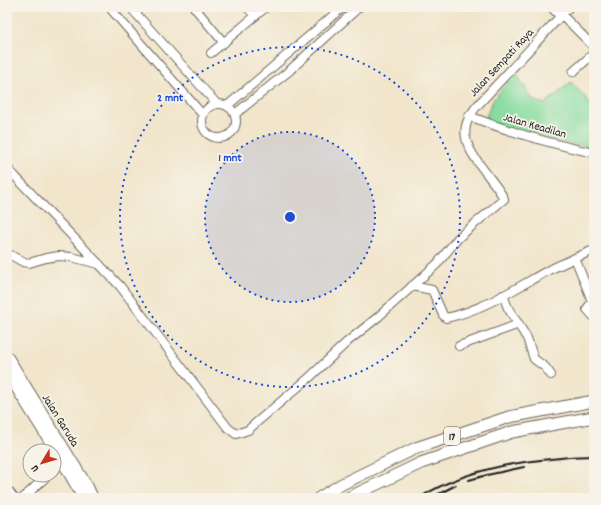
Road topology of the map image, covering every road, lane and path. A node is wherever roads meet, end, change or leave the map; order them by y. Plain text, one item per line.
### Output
1 (109, 7) edge
2 (130, 7) edge
3 (194, 7) edge
4 (247, 7) edge
5 (266, 7) edge
6 (343, 7) edge
7 (359, 7) edge
8 (551, 7) edge
9 (569, 7) edge
10 (255, 16) junction
11 (561, 16) junction
12 (224, 43) junction
13 (594, 47) edge
14 (211, 53) dead end
15 (594, 53) edge
16 (574, 72) dead end
17 (216, 103) junction
18 (227, 106) junction
19 (202, 114) junction
20 (235, 114) junction
21 (469, 116) junction
22 (594, 153) edge
23 (7, 168) edge
24 (594, 250) edge
25 (7, 253) edge
26 (575, 258) junction
27 (99, 264) junction
28 (412, 286) junction
29 (503, 295) junction
30 (594, 317) edge
31 (519, 324) junction
32 (459, 346) dead end
33 (8, 359) edge
34 (7, 373) edge
35 (551, 376) dead end
36 (21, 388) junction
37 (594, 401) edge
38 (594, 417) edge
39 (51, 443) edge
40 (62, 462) edge
41 (39, 483) edge
42 (7, 489) edge
43 (83, 492) edge
44 (14, 498) edge
45 (23, 498) edge
46 (93, 498) edge
47 (319, 498) edge
48 (348, 498) edge

1 - 19 street
2 - 17 street
3 - 12 street
4 - 10 street
5 - 10 street
6 - 18 street
7 - 20 street
8 - 11 street
9 - 11 street, Jalan Sempati Raya
10 - 12 street
11 - 13 street
11 - 21 street, Jalan Sempati Raya
12 - 14 street
15 - 16 street
17 - 18 street
17 - 19 street
18 - 20 street
19 - 20 street
21 - 22 street, Jalan Keadilan
21 - 28 street
23 - 27 street
24 - 26 street
25 - 27 street
26 - 29 street
26 - 30 street
27 - 28 street
28 - 29 street
29 - 31 street
31 - 32 street
31 - 35 street
33 - 36 main road, Jalan Garuda
34 - 36 main road, Jalan Garuda
36 - 39 main road, Jalan Garuda
36 - 43 main road, Jalan Garuda
37 - 47 highway, 17
38 - 48 highway, 17
40 - 43 main road, Jalan Garuda
41 - 45 street
42 - 44 street
43 - 46 main road, Jalan Garuda

